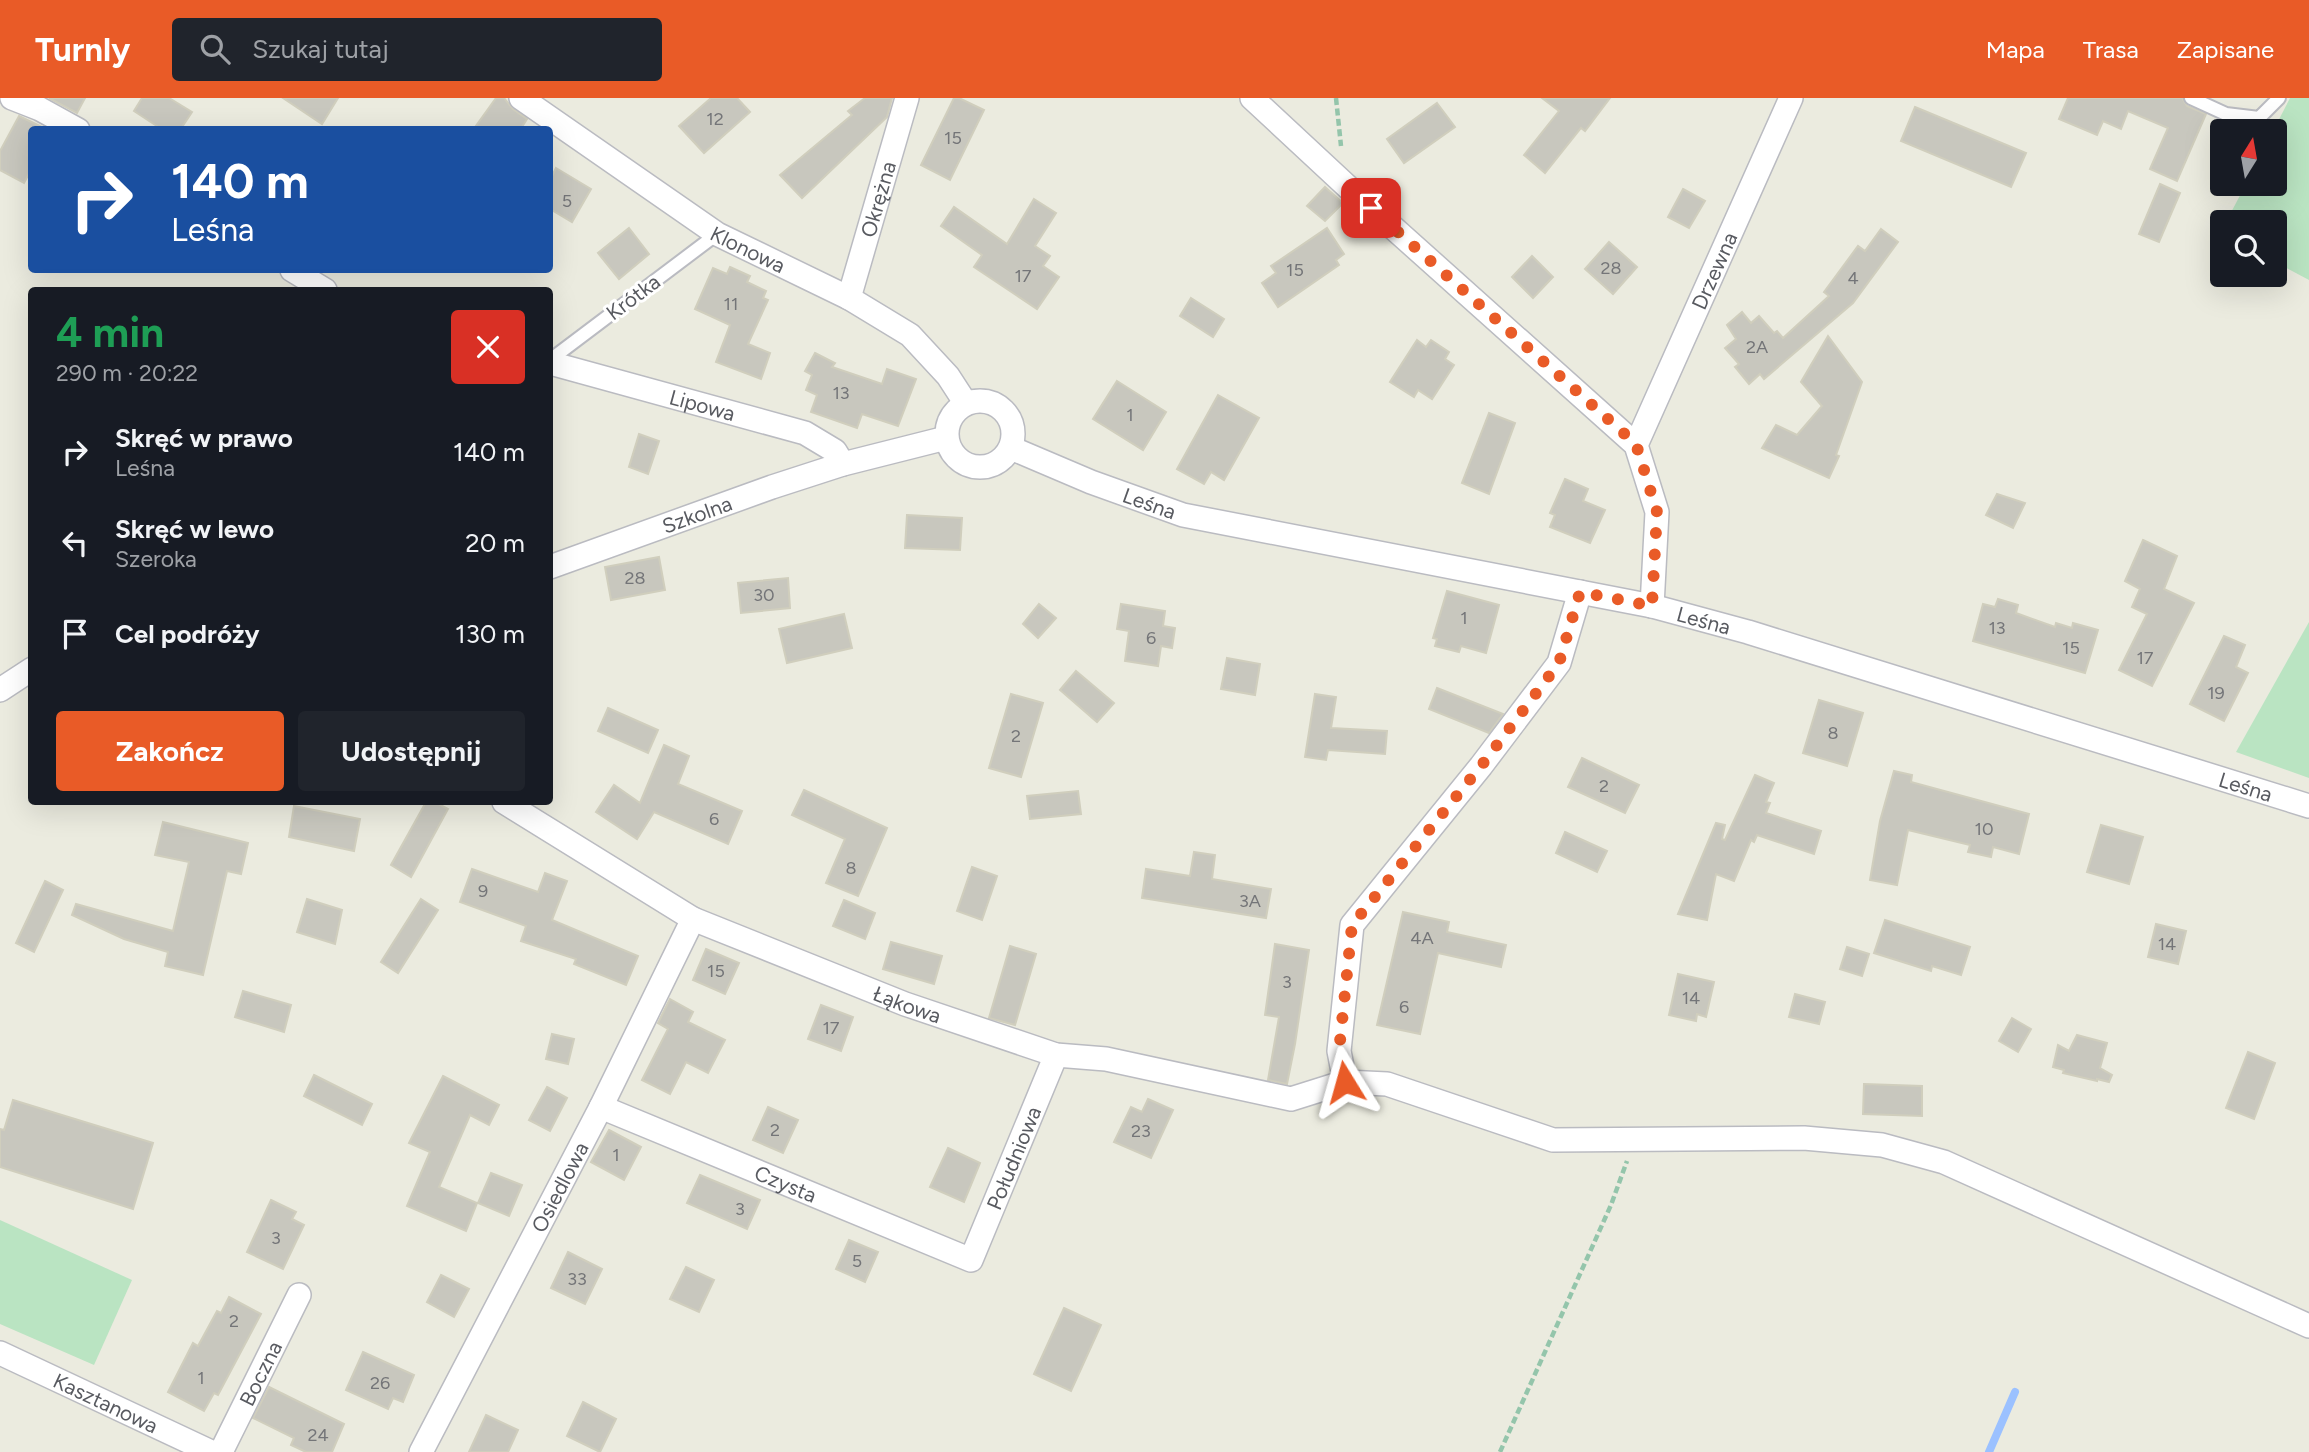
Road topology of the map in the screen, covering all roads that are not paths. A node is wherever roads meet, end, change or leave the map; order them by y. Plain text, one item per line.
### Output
1 (12, 98) edge
2 (521, 98) edge
3 (907, 98) edge
4 (1252, 98) edge
5 (1791, 98) edge
6 (2191, 98) edge
7 (2279, 98) edge
8 (71, 126) edge
9 (718, 234) junction
10 (297, 273) edge
11 (320, 287) edge
12 (849, 298) junction
13 (553, 360) edge
14 (553, 363) edge
15 (963, 405) junction
16 (946, 439) junction
17 (1636, 444) junction
18 (1010, 448) junction
19 (843, 464) junction
20 (553, 566) edge
21 (1580, 592) junction
22 (1652, 606) junction
23 (28, 672) edge
24 (0, 690) edge
25 (509, 805) edge
26 (2309, 806) edge
27 (693, 919) junction
28 (1056, 1055) junction
29 (1345, 1082) junction
30 (601, 1107) junction
31 (971, 1260) joint
32 (299, 1295) dead end
33 (2309, 1326) edge
34 (0, 1353) edge
35 (211, 1452) edge
36 (221, 1452) edge
37 (421, 1452) edge

1 - 8 street
2 - 9 street, Klonowa
3 - 12 street, Okrężna
4 - 17 street
5 - 17 street, Drzewna
6 - 7 lane
9 - 12 street, Klonowa
9 - 13 lane, Krótka
10 - 11 street
12 - 15 street, Klonowa
14 - 19 street, Lipowa
15 - 16 street
15 - 18 street
16 - 18 street
16 - 19 street
17 - 22 street
18 - 21 street, Leśna
19 - 20 street, Szkolna
21 - 22 street, Leśna
21 - 29 street
22 - 26 street, Leśna
23 - 24 street
25 - 27 street, Łąkowa
27 - 28 street, Łąkowa
27 - 30 street, Osiedlowa
28 - 29 street, Łąkowa
28 - 31 street, Południowa
29 - 33 street
30 - 31 street, Czysta
30 - 37 street, Osiedlowa
32 - 36 street, Boczna
34 - 35 street, Kasztanowa

